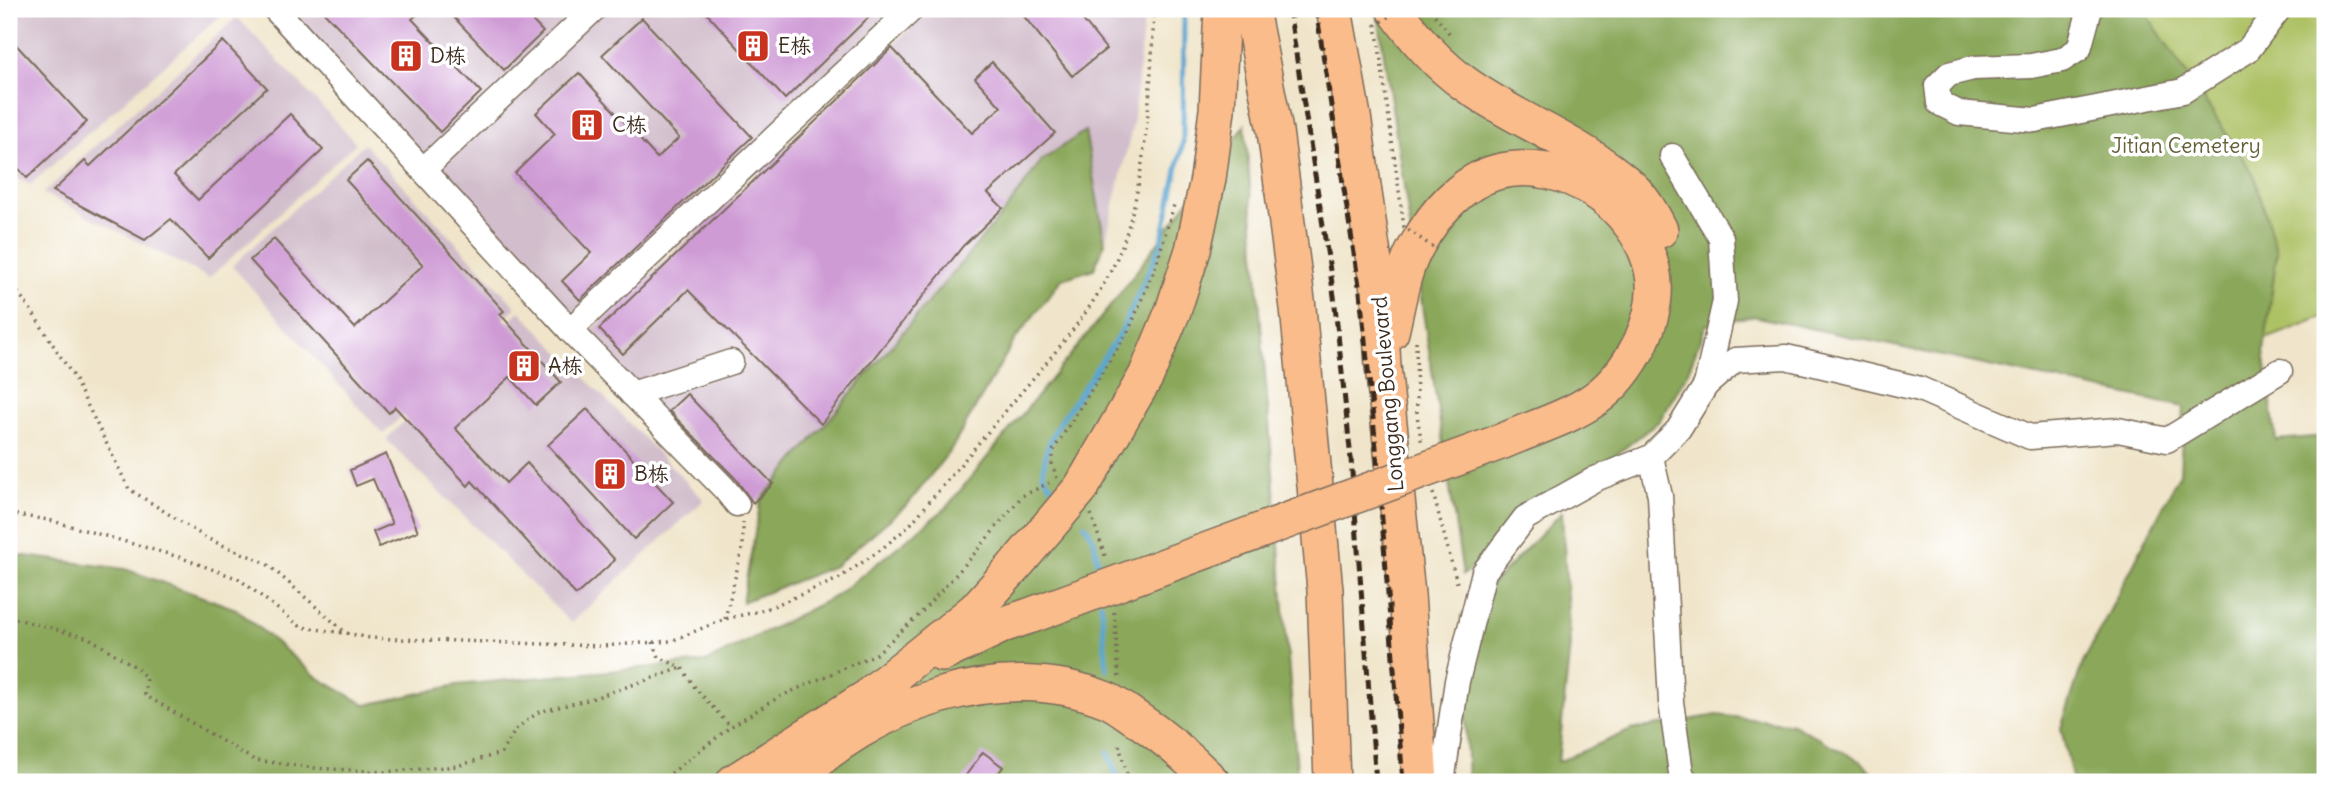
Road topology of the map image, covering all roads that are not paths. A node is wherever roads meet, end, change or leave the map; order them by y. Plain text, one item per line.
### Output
1 (275, 9) edge
2 (594, 9) edge
3 (912, 9) edge
4 (1222, 9) edge
5 (1251, 9) edge
6 (1334, 9) edge
7 (1394, 9) edge
8 (2090, 9) edge
9 (2279, 9) edge
10 (1671, 156) dead end
11 (423, 170) junction
12 (570, 330) junction
13 (731, 362) dead end
14 (1383, 366) junction
15 (2280, 372) dead end
16 (1706, 385) junction
17 (632, 394) junction
18 (1505, 449) junction
19 (1651, 457) junction
20 (737, 504) road end
21 (1034, 623) junction
22 (873, 692) junction
23 (837, 744) junction
24 (734, 782) edge
25 (793, 782) edge
26 (1212, 782) edge
27 (1332, 782) edge
28 (1420, 782) edge
29 (1442, 782) edge
30 (1686, 782) edge

1 - 11 street
2 - 11 street
3 - 12 street
4 - 22 highway
5 - 27 highway
6 - 14 highway, Longgang Boulevard
7 - 18 highway
8 - 9 street
10 - 16 street
11 - 12 street
12 - 17 street
13 - 17 street
14 - 18 highway
14 - 28 highway, Longgang Boulevard
15 - 16 street
16 - 19 street
17 - 20 street
18 - 21 highway, bridge
19 - 29 street
19 - 30 street
21 - 22 highway
21 - 23 highway
22 - 24 highway
23 - 25 highway
23 - 26 highway

